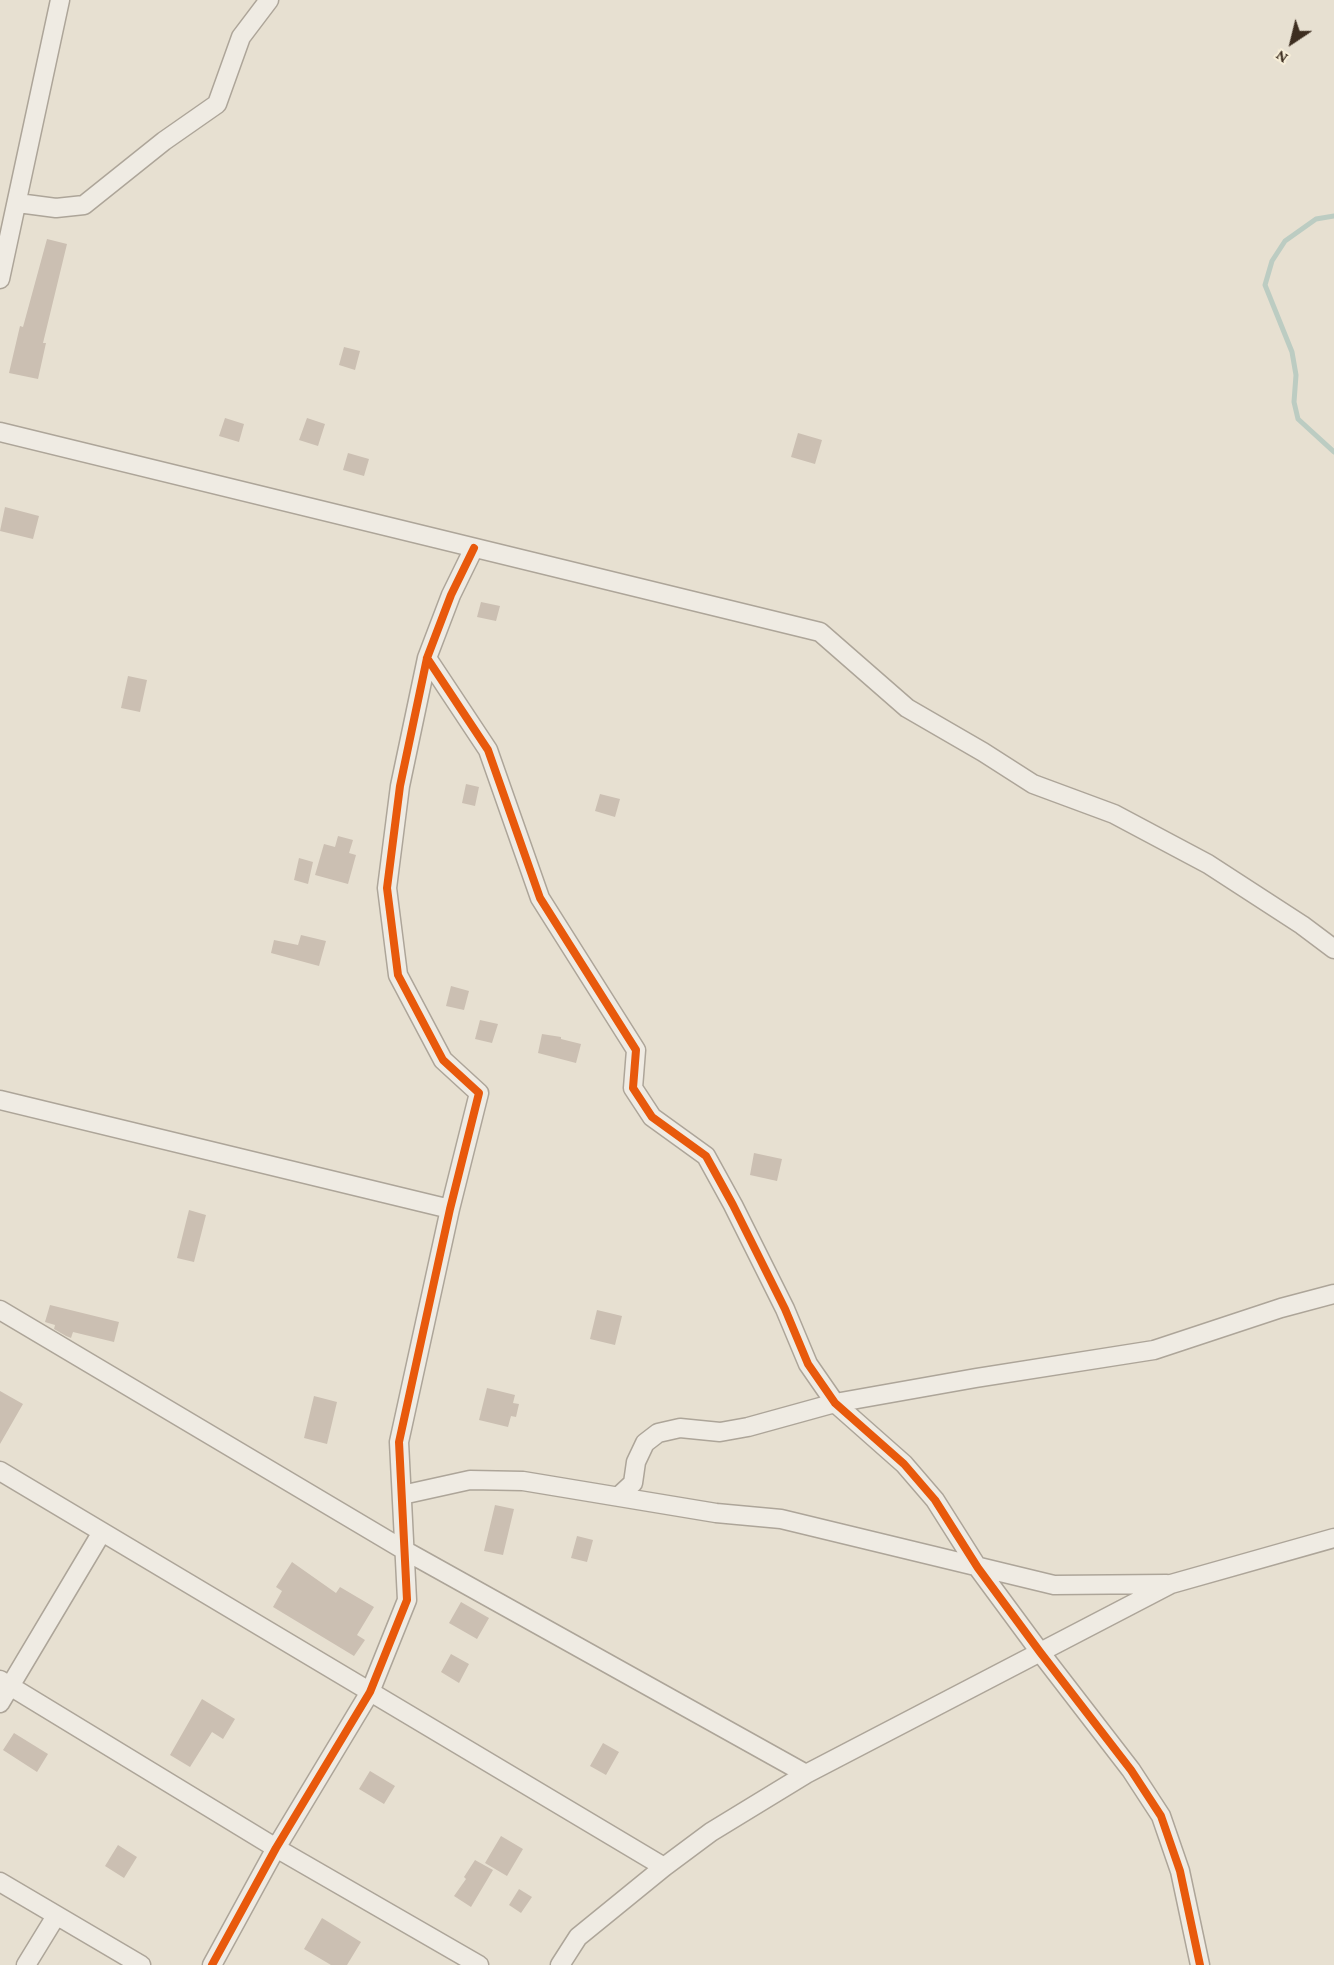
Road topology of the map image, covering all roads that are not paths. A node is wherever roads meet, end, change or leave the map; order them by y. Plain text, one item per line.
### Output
1 (60, 0) edge
2 (269, 0) edge
3 (18, 203) junction
4 (0, 279) edge
5 (0, 432) edge
6 (474, 548) junction
7 (427, 658) junction
8 (1334, 949) edge
9 (0, 1100) edge
10 (450, 1209) junction
11 (1334, 1294) edge
12 (0, 1310) edge
13 (835, 1403) junction
14 (0, 1471) edge
15 (402, 1495) junction
16 (619, 1497) junction
17 (102, 1532) junction
18 (1334, 1538) edge
19 (404, 1550) junction
20 (978, 1568) junction
21 (1171, 1584) junction
22 (1040, 1652) junction
23 (5, 1683) edge
24 (370, 1692) junction
25 (0, 1703) edge
26 (806, 1774) junction
27 (276, 1848) junction
28 (664, 1867) junction
29 (0, 1882) edge
30 (56, 1916) junction
31 (26, 1965) edge
32 (141, 1965) edge
33 (212, 1965) edge
34 (479, 1965) edge
35 (560, 1965) edge
36 (1200, 1965) edge

1 - 3 street
2 - 3 street
3 - 4 street
5 - 6 street
6 - 7 street
6 - 8 street
7 - 10 street
7 - 13 street
9 - 10 street
10 - 15 street
11 - 13 street
12 - 19 street
13 - 16 street
13 - 20 street
14 - 17 street
15 - 16 street
15 - 19 street
16 - 20 street
17 - 23 street
17 - 24 street
18 - 21 street
19 - 24 street
19 - 26 street
20 - 21 street
20 - 22 street
21 - 22 street
22 - 26 street
22 - 36 street
23 - 25 street
23 - 27 street
24 - 27 street
24 - 28 street
26 - 28 street
27 - 33 street
27 - 34 street
28 - 35 street
29 - 30 street
30 - 31 street
30 - 32 street

